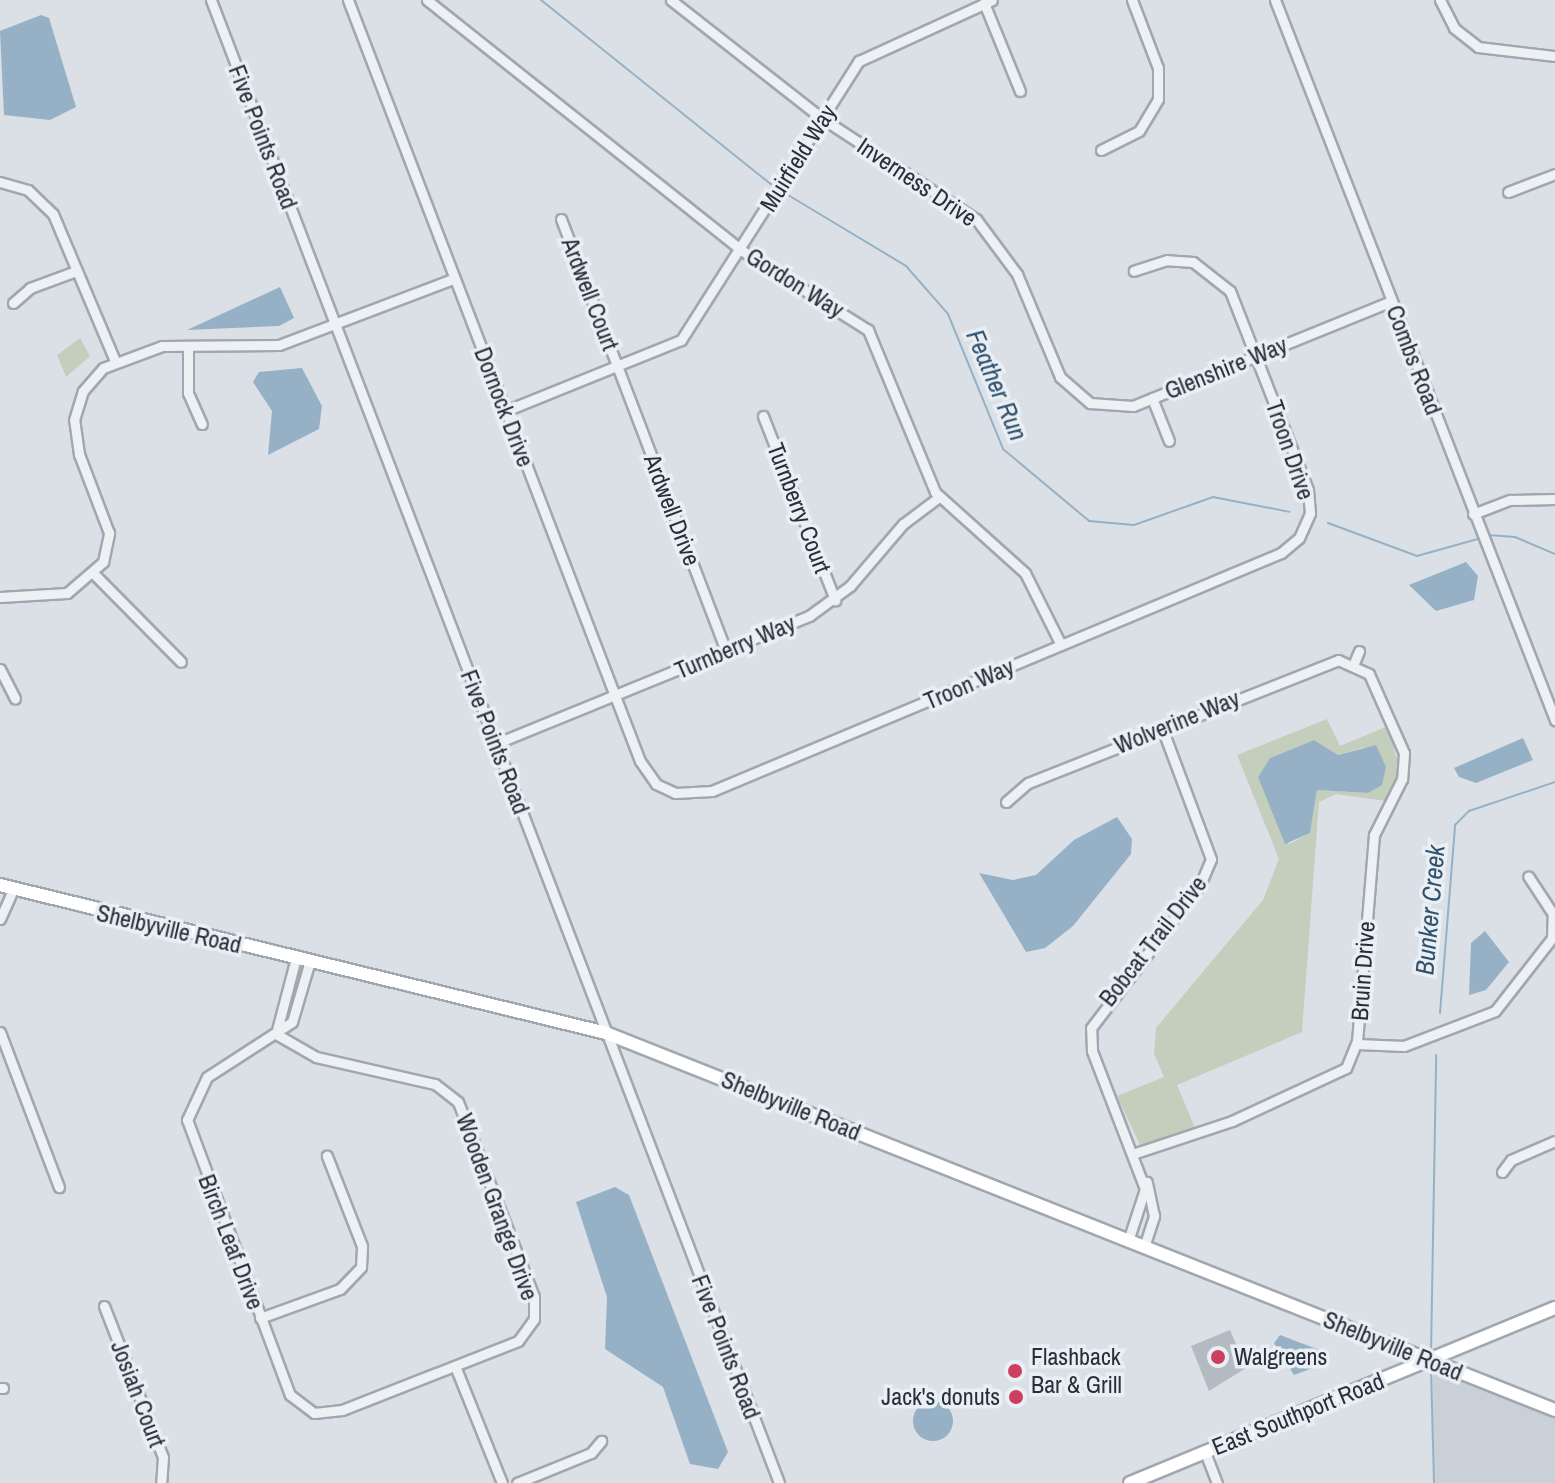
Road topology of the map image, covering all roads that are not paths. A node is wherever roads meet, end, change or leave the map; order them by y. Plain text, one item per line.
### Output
1 (211, 0) edge
2 (427, 0) edge
3 (671, 0) edge
4 (1132, 0) edge
5 (1275, 0) edge
6 (1440, 0) edge
7 (350, 1) edge
8 (988, 2) edge
9 (1555, 56) edge
10 (1020, 91) dead end
11 (823, 119) junction
12 (1101, 150) dead end
13 (1555, 174) edge
14 (0, 182) edge
15 (1508, 192) dead end
16 (561, 219) dead end
17 (741, 250) junction
18 (76, 271) junction
19 (1134, 271) dead end
20 (455, 278) junction
21 (1391, 301) junction
22 (13, 303) dead end
23 (334, 324) junction
24 (188, 347) junction
25 (1256, 356) junction
26 (115, 361) junction
27 (618, 368) junction
28 (1064, 383) joint
29 (1152, 398) junction
30 (505, 411) junction
31 (763, 416) dead end
32 (202, 424) dead end
33 (1169, 441) dead end
34 (939, 497) junction
35 (1555, 499) edge
36 (1473, 514) junction
37 (1253, 565) joint
38 (95, 575) junction
39 (0, 597) edge
40 (835, 600) junction
41 (1061, 645) junction
42 (726, 651) junction
43 (1359, 651) dead end
44 (181, 662) dead end
45 (1354, 663) junction
46 (0, 669) edge
47 (15, 698) dead end
48 (616, 698) junction
49 (1555, 720) edge
50 (1162, 728) junction
51 (495, 744) junction
52 (683, 795) joint
53 (1006, 802) dead end
54 (1528, 876) dead end
55 (6, 888) edge
56 (0, 919) edge
57 (296, 958) junction
58 (310, 961) junction
59 (0, 1032) edge
60 (276, 1032) junction
61 (606, 1033) junction
62 (1357, 1044) junction
63 (1555, 1141) edge
64 (1133, 1154) junction
65 (327, 1156) dead end
66 (1502, 1172) dead end
67 (59, 1187) dead end
68 (1128, 1241) junction
69 (1144, 1247) junction
70 (104, 1306) dead end
71 (1555, 1308) edge
72 (260, 1318) junction
73 (1428, 1360) junction
74 (455, 1366) junction
75 (1555, 1410) edge
76 (601, 1441) dead end
77 (1205, 1452) junction
78 (161, 1483) edge
79 (502, 1483) edge
80 (517, 1483) edge
81 (779, 1483) edge
82 (1130, 1483) edge
83 (1217, 1483) edge

1 - 23 street, Five Points Road
2 - 17 street, Gordon Way
3 - 11 street, Inverness Drive
4 - 12 street
5 - 21 street, Combs Road
6 - 9 street
7 - 20 street, Dornock Drive
8 - 10 street
8 - 11 street, Muirfield Way
11 - 17 street, Muirfield Way
11 - 28 street, Inverness Drive
13 - 15 street
14 - 18 street
16 - 27 street, Ardwell Court
17 - 27 street, Muirfield Way
17 - 34 street, Gordon Way
18 - 22 street
18 - 26 street
19 - 25 street, Troon Drive
20 - 23 street
20 - 30 street, Dornock Drive
21 - 25 street, Glenshire Way
21 - 36 street, Combs Road
23 - 24 street
23 - 51 street, Five Points Road
24 - 26 street
24 - 32 street
25 - 29 street, Glenshire Way
25 - 37 street, Troon Drive
26 - 38 street
27 - 30 street, Muirfield Way
27 - 42 street, Ardwell Drive
28 - 29 street, Glenshire Way
29 - 33 street
30 - 48 street, Dornock Drive
31 - 40 street, Turnberry Court
34 - 40 street, Turnberry Way
34 - 41 street, Gordon Way
35 - 36 street
36 - 49 street, Combs Road
37 - 41 street, Troon Way
38 - 39 street
38 - 44 street
40 - 42 street, Turnberry Way
41 - 52 street, Troon Way
42 - 48 street, Turnberry Way
43 - 45 street
45 - 50 street, Wolverine Way
45 - 62 street, Bruin Drive
46 - 47 street
48 - 51 street, Turnberry Way
48 - 52 street, Dornock Drive
50 - 53 street, Wolverine Way
50 - 64 street, Bobcat Trail Drive
51 - 61 street, Five Points Road
54 - 62 street
55 - 56 street
55 - 57 main road, Shelbyville Road
57 - 58 main road, Shelbyville Road
57 - 60 street
58 - 60 street, Birch Leaf Drive
58 - 61 main road, Shelbyville Road
59 - 67 street
60 - 72 street, Birch Leaf Drive
60 - 74 street, Wooden Grange Drive
61 - 68 main road, Shelbyville Road
61 - 81 street, Five Points Road
62 - 64 street, Bruin Drive
63 - 66 street
64 - 68 street, Bobcat Trail Drive
64 - 69 street, Bobcat Trail Drive
65 - 72 street
68 - 69 main road, Shelbyville Road
69 - 73 main road, Shelbyville Road
70 - 78 street, Josiah Court
71 - 73 main road, East Southport Road
72 - 74 street, Birch Leaf Drive
73 - 75 main road, Shelbyville Road
73 - 77 main road, East Southport Road
74 - 79 street
76 - 80 street
77 - 82 main road, East Southport Road
77 - 83 street

